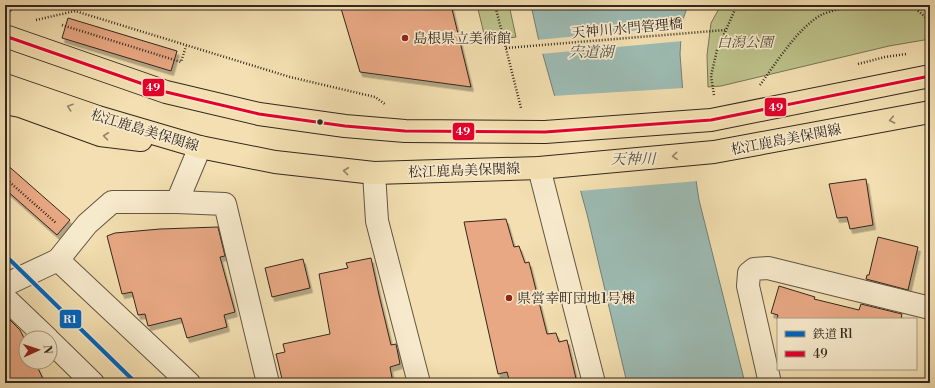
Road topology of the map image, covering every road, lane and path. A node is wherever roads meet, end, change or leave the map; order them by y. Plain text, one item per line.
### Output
1 (495, 5) edge
2 (737, 5) edge
3 (856, 5) edge
4 (911, 5) edge
5 (5, 8) edge
6 (17, 13) dead end
7 (29, 18) dead end
8 (930, 21) edge
9 (62, 25) dead end
10 (725, 30) junction
11 (5, 36) edge
12 (186, 46) junction
13 (506, 48) junction
14 (930, 76) edge
15 (5, 85) edge
16 (760, 86) dead end
17 (714, 95) dead end
18 (5, 103) edge
19 (392, 106) dead end
20 (521, 108) junction
21 (528, 108) dead end
22 (513, 109) dead end
23 (930, 112) edge
24 (200, 147) junction
25 (539, 168) junction
26 (374, 174) junction
27 (5, 178) edge
28 (177, 202) junction
29 (75, 239) junction
30 (58, 260) junction
31 (5, 285) edge
32 (5, 298) edge
33 (930, 308) edge
34 (39, 330) edge
35 (58, 349) edge
36 (93, 383) edge
37 (189, 383) edge
38 (268, 383) edge
39 (419, 383) edge
40 (594, 383) edge
41 (770, 383) edge

1 - 13 path
2 - 10 path
3 - 16 path
4 - 8 path
5 - 6 path
7 - 12 path
9 - 12 path
10 - 13 path, 天神川水門管理橋
10 - 17 path
11 - 14 main road
12 - 19 path
13 - 20 path
24 -> 15 main road, 松江鹿島美保関線
24 -> 18 main road
20 - 21 path
20 - 22 path
23 -> 25 main road, 松江鹿島美保関線
26 -> 24 main road, 松江鹿島美保関線
24 - 28 street
25 - 26 main road, 松江鹿島美保関線
25 - 40 street
26 - 39 street
27 - 29 path
28 - 29 street
28 - 38 street
29 - 30 street
30 - 31 street
30 - 37 street
32 - 34 street
33 - 41 street
35 - 36 street

